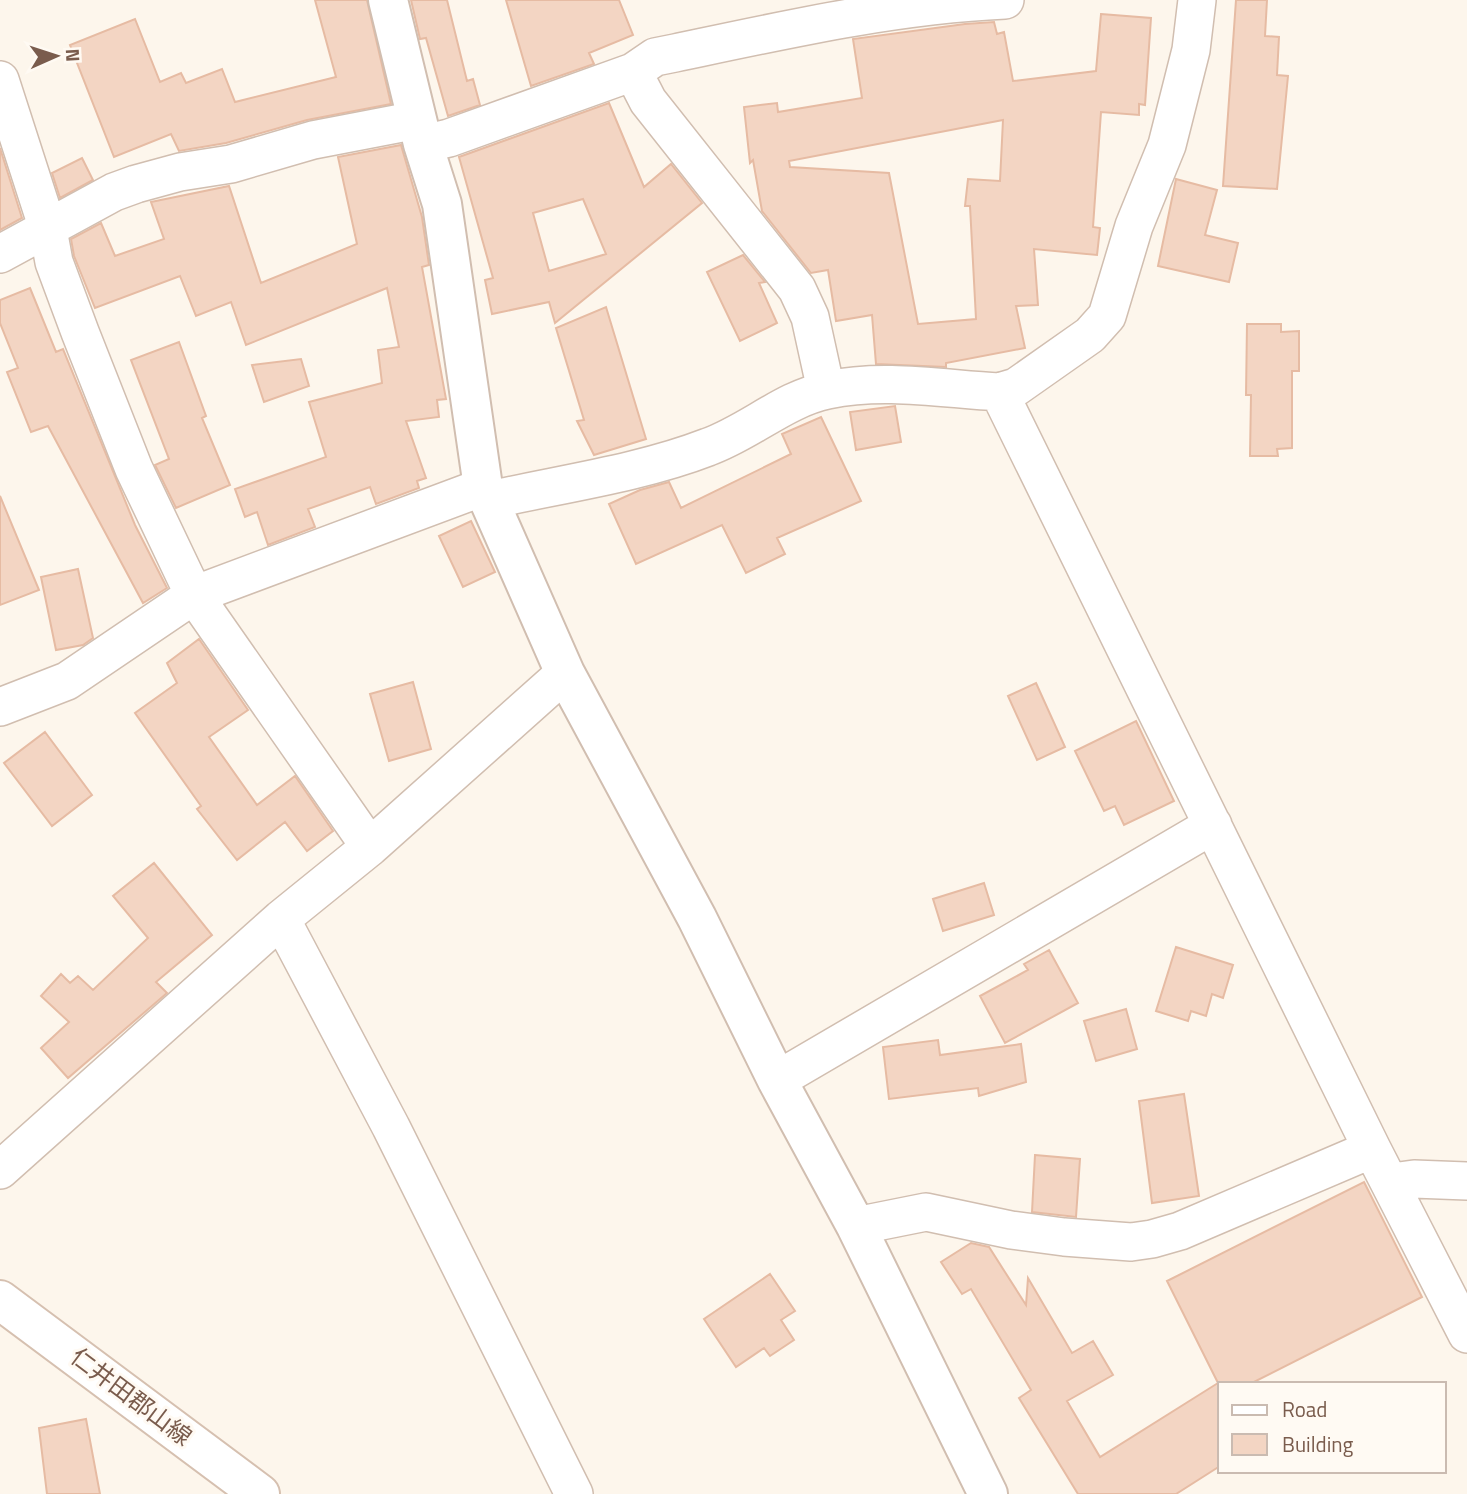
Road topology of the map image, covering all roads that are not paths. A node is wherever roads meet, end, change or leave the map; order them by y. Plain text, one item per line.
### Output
1 (388, 0) edge
2 (1005, 0) edge
3 (1197, 0) edge
4 (951, 1) edge
5 (633, 72) junction
6 (0, 80) edge
7 (420, 132) junction
8 (48, 229) junction
9 (0, 254) edge
10 (827, 390) junction
11 (999, 392) junction
12 (487, 493) junction
13 (194, 595) junction
14 (565, 673) junction
15 (0, 707) edge
16 (1213, 825) junction
17 (370, 847) junction
18 (281, 919) junction
19 (777, 1080) junction
20 (1372, 1149) junction
21 (0, 1170) edge
22 (1467, 1181) edge
23 (1392, 1182) junction
24 (856, 1226) junction
25 (0, 1300) edge
26 (1467, 1334) edge
27 (260, 1494) edge
28 (574, 1494) edge
29 (988, 1494) edge

1 - 7 street
2 - 4 street
3 - 11 street
4 - 5 street
5 - 7 street
5 - 10 street
6 - 8 street
7 - 8 street
7 - 12 street
8 - 9 street
8 - 13 street
10 - 11 street
10 - 12 street
11 - 16 street
12 - 13 street
12 - 14 street
13 - 15 street
13 - 17 street
14 - 17 street
14 - 19 street
16 - 19 street
16 - 20 street
17 - 18 street
18 - 21 street
18 - 28 street
19 - 24 street
20 - 23 street
20 - 24 street
22 - 23 street
23 - 26 street
24 - 29 street
25 - 27 street, 仁井田郡山線

